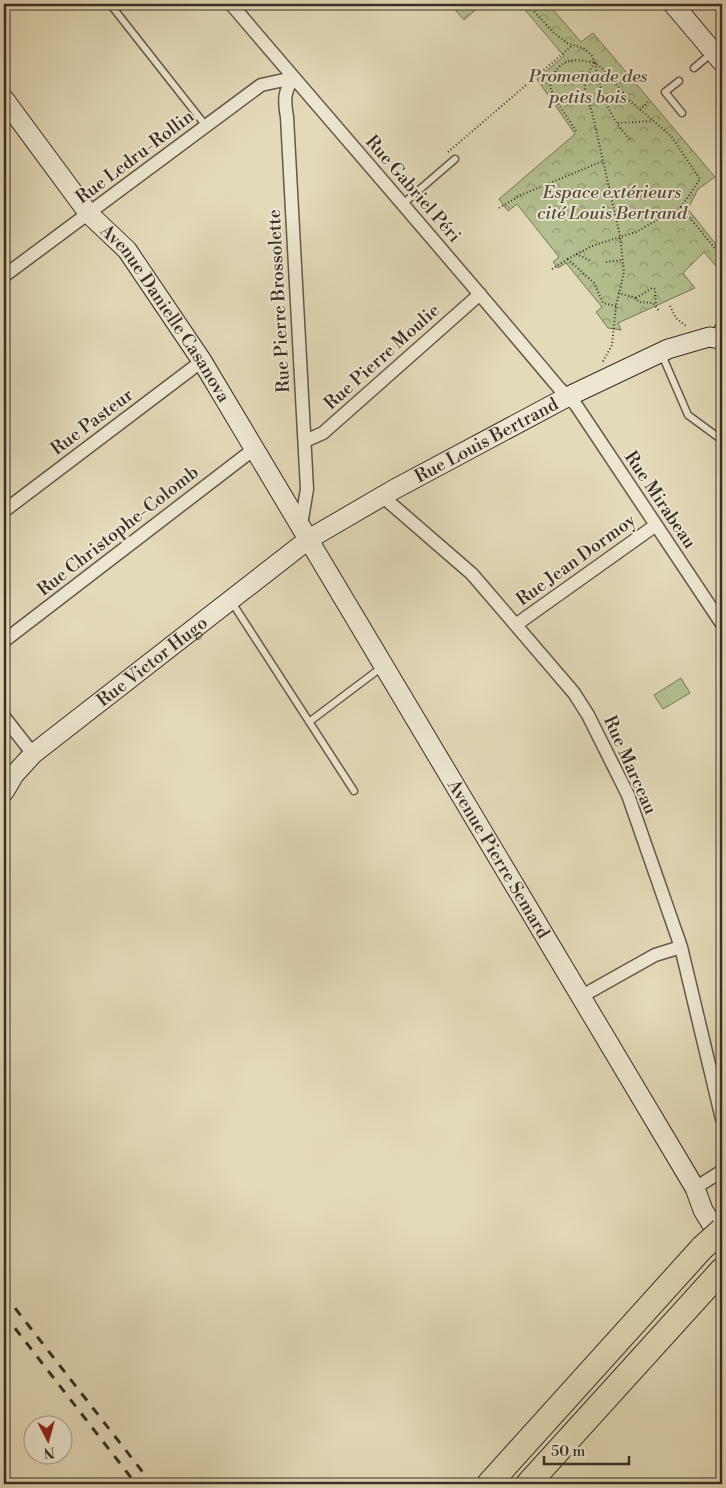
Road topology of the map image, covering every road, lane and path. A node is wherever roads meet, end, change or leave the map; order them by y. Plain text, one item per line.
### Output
1 (110, 4) edge
2 (231, 4) edge
3 (527, 4) edge
4 (676, 5) edge
5 (573, 45) junction
6 (718, 57) edge
7 (596, 63) junction
8 (694, 68) dead end
9 (293, 78) junction
10 (679, 81) dead end
11 (4, 99) edge
12 (648, 102) dead end
13 (640, 110) junction
14 (682, 113) dead end
15 (653, 121) junction
16 (618, 123) junction
17 (206, 126) junction
18 (576, 131) dead end
19 (632, 141) dead end
20 (442, 158) dead end
21 (456, 159) dead end
22 (603, 161) junction
23 (412, 183) dead end
24 (400, 200) junction
25 (499, 208) dead end
26 (684, 211) junction
27 (89, 214) junction
28 (620, 236) junction
29 (576, 254) junction
30 (722, 257) edge
31 (568, 259) junction
32 (623, 260) junction
33 (592, 261) dead end
34 (606, 262) dead end
35 (552, 269) dead end
36 (4, 276) edge
37 (618, 293) junction
38 (480, 294) junction
39 (636, 298) junction
40 (656, 305) junction
41 (616, 306) junction
42 (670, 306) dead end
43 (659, 311) dead end
44 (686, 326) dead end
45 (722, 331) edge
46 (664, 350) junction
47 (202, 361) junction
48 (599, 370) dead end
49 (566, 397) junction
50 (722, 440) edge
51 (305, 441) junction
52 (254, 449) junction
53 (382, 496) junction
54 (4, 511) edge
55 (656, 525) junction
56 (305, 532) junction
57 (230, 601) junction
58 (517, 624) junction
59 (722, 624) edge
60 (4, 641) edge
61 (384, 665) junction
62 (4, 717) edge
63 (309, 722) junction
64 (33, 754) junction
65 (5, 789) edge
66 (354, 791) dead end
67 (681, 947) junction
68 (582, 996) junction
69 (722, 1119) edge
70 (722, 1171) edge
71 (692, 1183) junction
72 (722, 1230) edge
73 (722, 1241) edge
74 (722, 1270) edge
75 (489, 1484) edge
76 (528, 1484) edge

1 - 17 lane
2 - 9 street, Rue Gabriel Péri
3 - 5 path
4 - 6 street
5 - 7 path
5 - 20 path
6 - 8 lane
7 - 13 path
7 - 16 path
7 - 18 path
7 - 22 path
9 - 17 street, Rue Ledru-Rollin
9 - 24 street, Rue Gabriel Péri
9 - 51 street, Rue Pierre Brossolette
10 - 14 lane
11 - 27 street, Avenue Danielle Casanova
12 - 13 path
13 - 15 path
15 - 16 path
15 - 26 path
16 - 19 path
17 - 27 street, Rue Ledru-Rollin
21 - 24 lane
22 - 25 path
22 - 28 path
23 - 24 path
24 - 38 street, Rue Gabriel Péri
26 - 28 path
26 - 30 path
27 - 36 street, Rue Ledru-Rollin
27 - 47 street, Avenue Danielle Casanova
28 - 29 path
28 - 32 path
29 - 31 path
29 - 33 path
31 - 35 path
31 - 41 path
32 - 34 path
32 - 37 path
37 - 39 path
37 - 41 path
38 - 49 street, Rue Gabriel Péri
38 - 51 street, Rue Pierre Moulie
39 - 40 path
39 - 40 path
40 - 43 path
41 - 48 path
42 - 44 path
45 - 46 street, Rue Louis Bertrand
46 - 49 street, Rue Louis Bertrand
46 - 50 lane
47 - 52 street, Avenue Danielle Casanova
47 - 54 street, Rue Pasteur
49 - 53 street, Rue Louis Bertrand
49 - 55 street, Rue Mirabeau
51 - 56 street, Rue Pierre Brossolette
52 - 56 street, Avenue Danielle Casanova
52 - 60 street, Rue Christophe-Colomb
53 - 56 street, Rue Louis Bertrand
53 - 58 street, Rue Marceau
55 - 58 street, Rue Jean Dormoy
55 - 59 street, Rue Mirabeau
56 - 57 street, Rue Victor Hugo
56 - 61 street, Avenue Pierre Semard
57 - 63 lane
57 - 64 street, Rue Victor Hugo
58 - 67 street, Rue Marceau
61 - 63 lane
61 - 68 street, Avenue Pierre Semard
62 - 64 street
63 - 66 lane
64 - 65 street, Rue Victor Hugo
67 - 68 street
67 - 69 street, Rue Marceau
68 - 71 street, Avenue Pierre Semard
70 - 71 street
71 - 73 street, Avenue Pierre Semard
72 - 75 highway, bridge
74 - 76 highway

